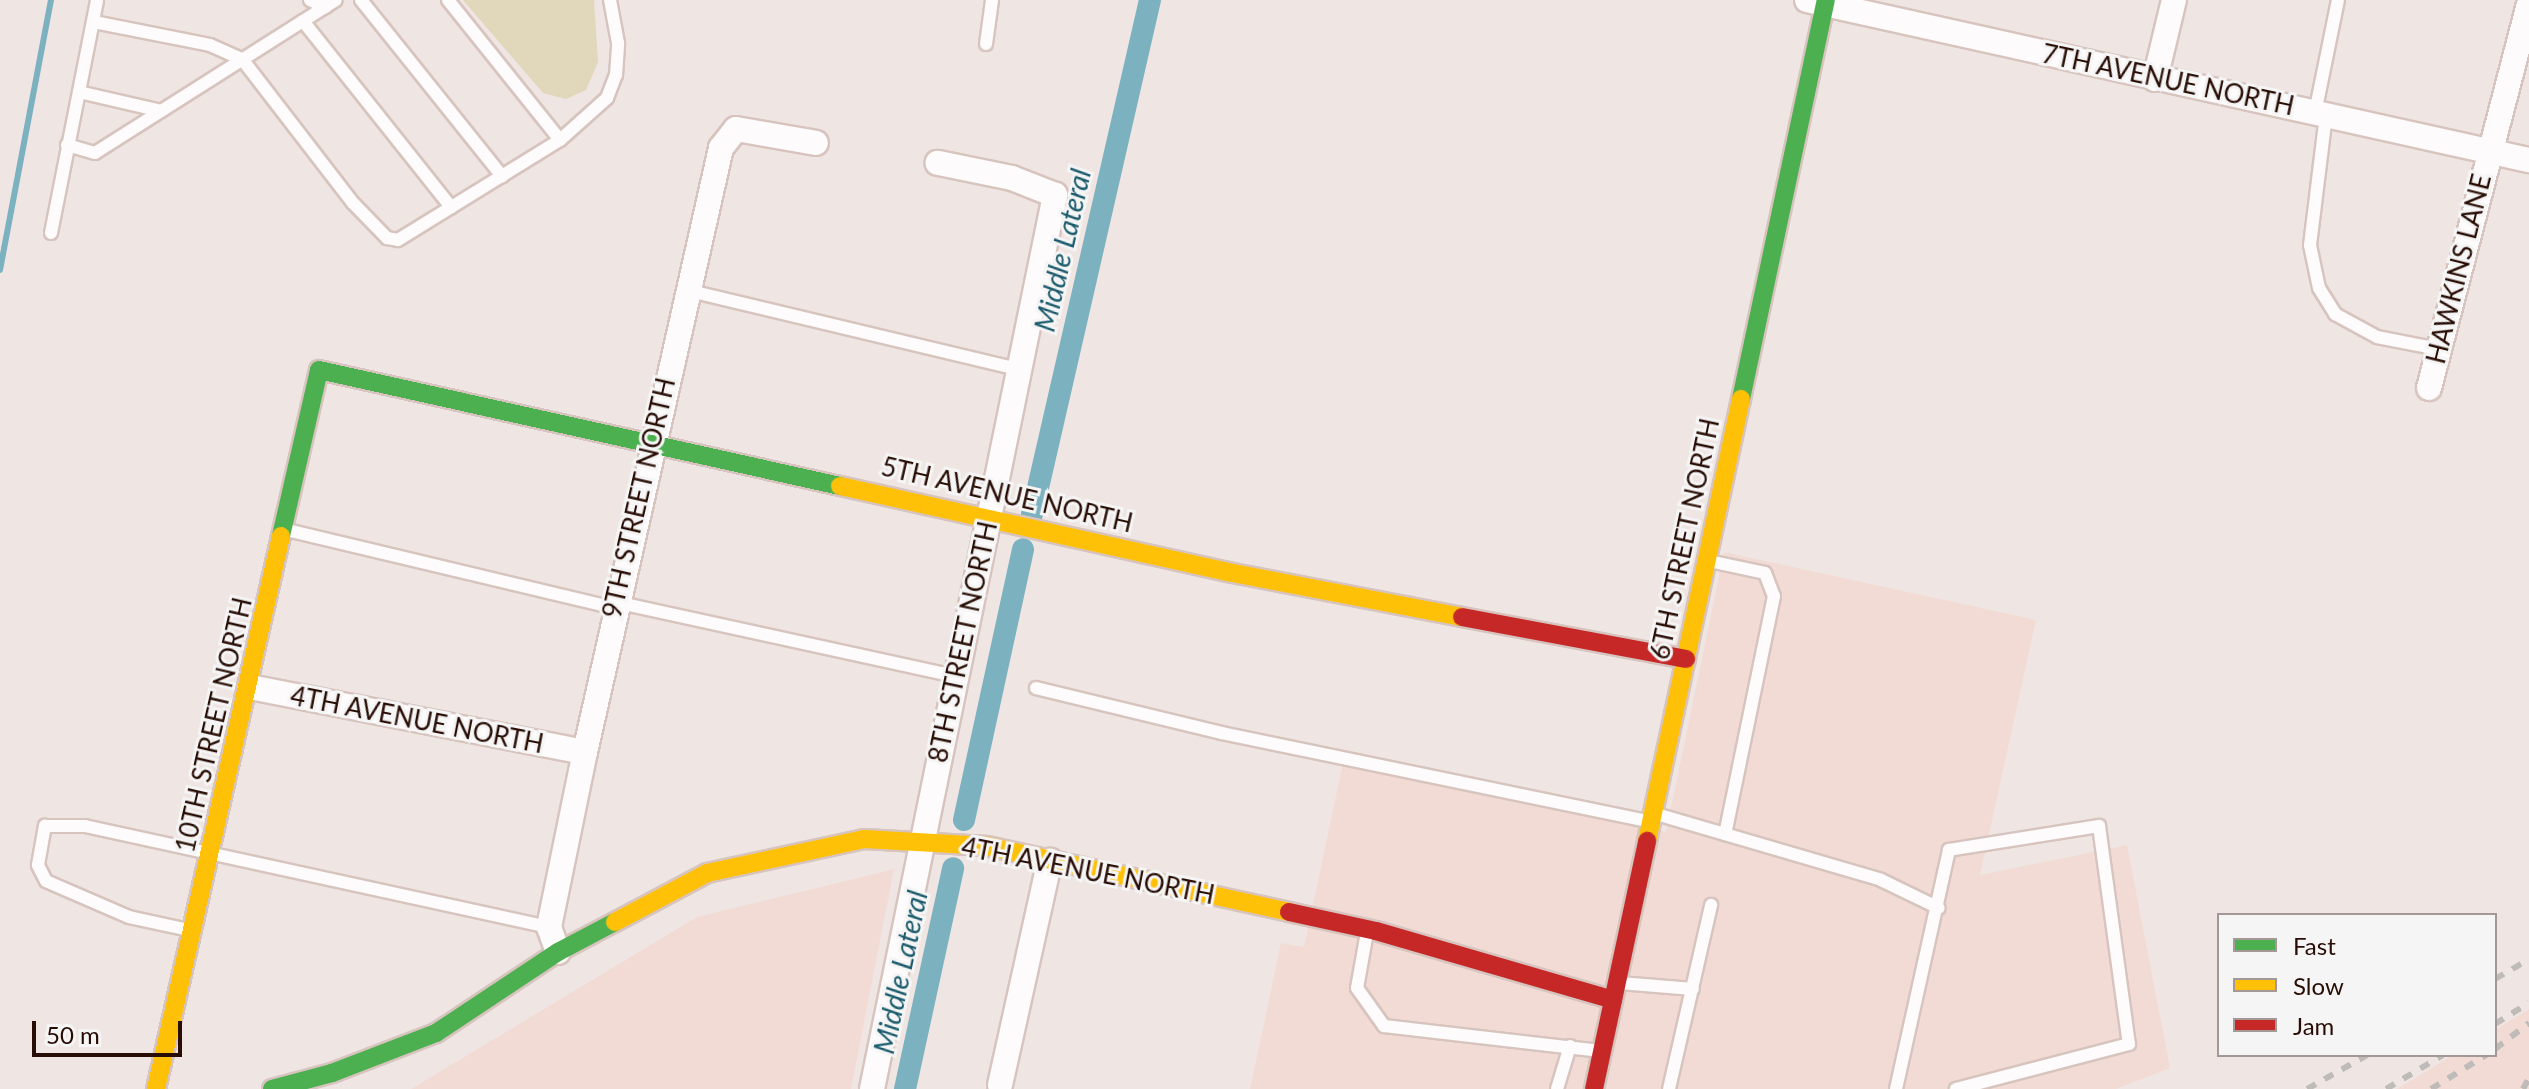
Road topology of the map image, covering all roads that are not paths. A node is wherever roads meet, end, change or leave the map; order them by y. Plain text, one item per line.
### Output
1 (97, 0) edge
2 (310, 0) edge
3 (361, 0) edge
4 (448, 0) edge
5 (610, 0) edge
6 (992, 0) edge
7 (2174, 0) edge
8 (2338, 0) edge
9 (1820, 1) edge
10 (2529, 3) edge
11 (330, 4) edge
12 (303, 21) junction
13 (94, 22) junction
14 (986, 44) dead end
15 (242, 59) junction
16 (2155, 79) junction
17 (79, 92) junction
18 (161, 111) junction
19 (2321, 114) junction
20 (560, 140) junction
21 (816, 143) dead end
22 (67, 145) junction
23 (2489, 150) junction
24 (2529, 160) edge
25 (938, 163) dead end
26 (502, 176) junction
27 (451, 207) junction
28 (51, 233) dead end
29 (686, 290) junction
30 (2438, 349) junction
31 (319, 370) joint
32 (1022, 370) junction
33 (2429, 388) dead end
34 (652, 441) junction
35 (989, 518) junction
36 (284, 529) junction
37 (1707, 561) junction
38 (615, 605) junction
39 (1686, 659) junction
40 (955, 676) junction
41 (250, 687) junction
42 (1036, 688) dead end
43 (585, 752) junction
44 (1652, 817) junction
45 (1725, 834) junction
46 (920, 840) junction
47 (212, 854) junction
48 (1050, 860) junction
49 (1711, 905) dead end
50 (1939, 908) junction
51 (549, 927) junction
52 (1367, 929) junction
53 (195, 932) junction
54 (558, 952) junction
55 (1693, 989) junction
56 (1615, 991) junction
57 (1570, 1046) junction
58 (1602, 1052) junction
59 (1004, 1088) edge
60 (156, 1089) edge
61 (272, 1089) edge
62 (872, 1089) edge
63 (1557, 1089) edge
64 (1594, 1089) edge
65 (1669, 1089) edge
66 (1896, 1089) edge
67 (1956, 1089) edge

1 - 13 lane
2 - 11 lane
3 - 26 lane
4 - 20 lane
5 - 20 lane
6 - 14 lane
7 - 16 street
8 - 19 lane
9 - 16 street, 7TH AVENUE NORTH
9 - 37 street, 6TH STREET NORTH
10 - 23 street, HAWKINS LANE
11 - 12 lane
12 - 15 lane
12 - 27 lane
13 - 15 lane
13 - 17 lane
15 - 18 lane
15 - 27 lane
16 - 19 street, 7TH AVENUE NORTH
17 - 18 lane
17 - 22 lane
18 - 22 lane
19 - 23 street, 7TH AVENUE NORTH
19 - 30 lane
20 - 26 lane
21 - 29 street, 9TH STREET NORTH
22 - 28 lane
23 - 24 street, 7TH AVENUE NORTH
23 - 30 street, HAWKINS LANE
25 - 32 street, 8TH STREET NORTH
26 - 27 lane
29 - 32 lane
29 - 34 street, 9TH STREET NORTH
30 - 33 street, HAWKINS LANE
31 - 34 street, 5TH AVENUE NORTH
31 - 36 street, 10TH STREET NORTH
32 - 35 street, 8TH STREET NORTH
34 - 35 street, 5TH AVENUE NORTH
34 - 38 street, 9TH STREET NORTH
35 - 39 street, 5TH AVENUE NORTH
35 - 40 street, 8TH STREET NORTH
36 - 38 lane
36 - 41 street, 10TH STREET NORTH
37 - 39 street, 6TH STREET NORTH
37 - 45 lane
38 - 40 lane
38 - 43 street, 9TH STREET NORTH
39 - 44 street, 6TH STREET NORTH
40 - 46 street, 8TH STREET NORTH
41 - 43 street, 4TH AVENUE NORTH
41 - 47 street, 10TH STREET NORTH
42 - 44 lane
43 - 51 street, 9TH STREET NORTH
44 - 45 lane
44 - 56 street, 6TH STREET NORTH
45 - 50 lane
46 - 48 street, 4TH AVENUE NORTH
46 - 54 street, 4TH AVENUE NORTH
46 - 62 street, 8TH STREET NORTH
47 - 51 lane
47 - 53 street, 10TH STREET NORTH
47 - 53 lane
48 - 52 street, 4TH AVENUE NORTH
48 - 59 street
49 - 55 lane
50 - 66 lane
50 - 67 lane
51 - 54 street
52 - 56 street, 4TH AVENUE NORTH
52 - 57 lane
53 - 60 street, 10TH STREET NORTH
54 - 61 street, 4TH AVENUE NORTH
55 - 56 lane
55 - 65 lane
56 - 58 street, 6TH STREET NORTH
57 - 58 lane
57 - 63 lane
58 - 64 street, 6TH STREET NORTH

